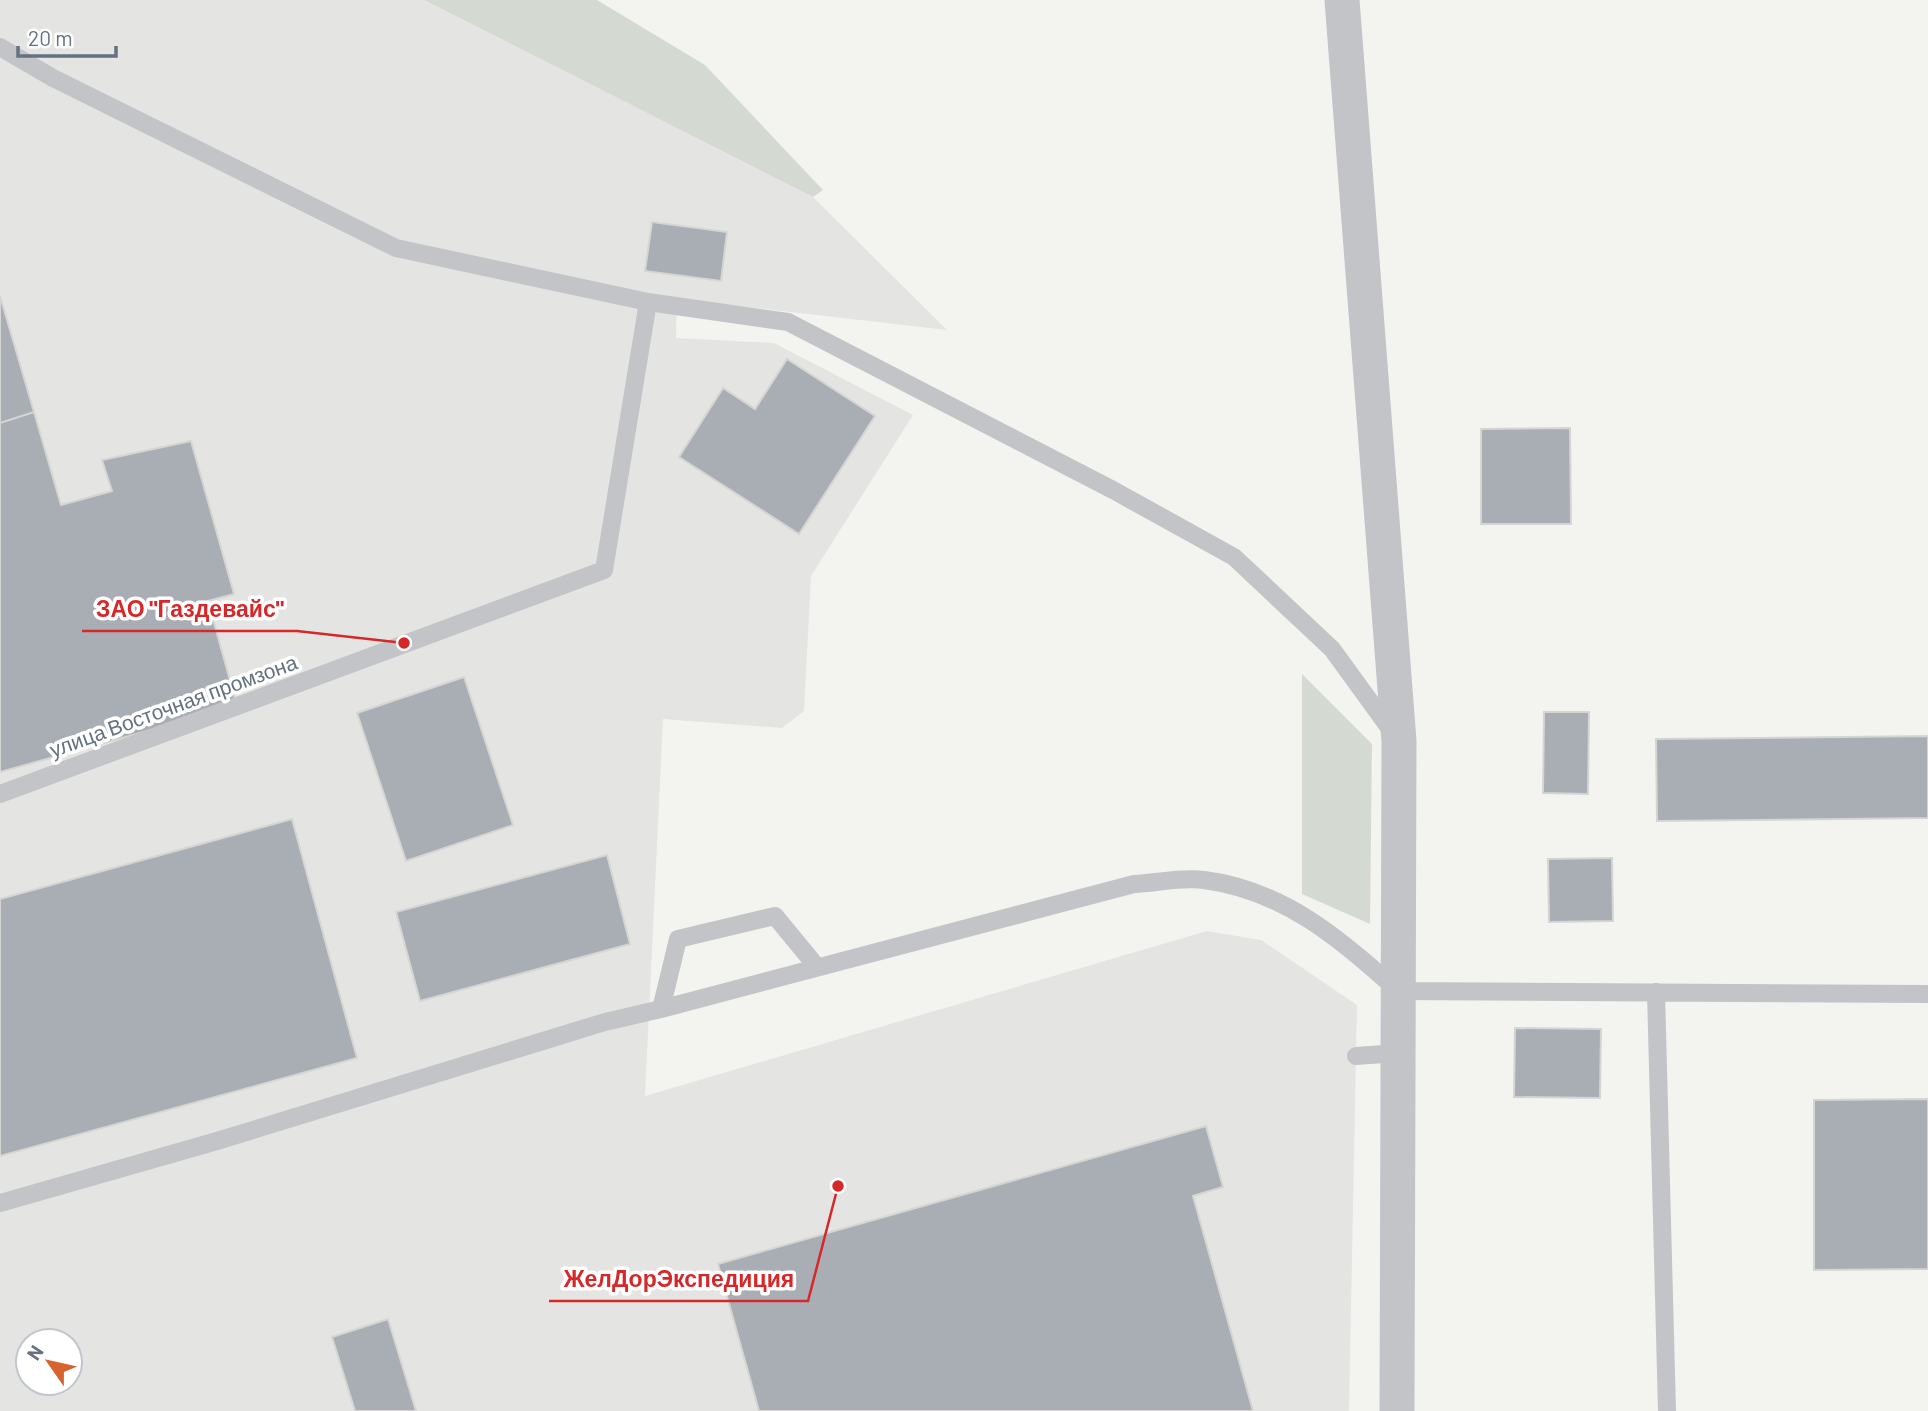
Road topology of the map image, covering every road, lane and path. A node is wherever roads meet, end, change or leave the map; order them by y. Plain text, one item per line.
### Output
1 (1342, 0) edge
2 (0, 47) edge
3 (648, 302) junction
4 (1399, 741) junction
5 (0, 794) edge
6 (817, 967) junction
7 (1398, 991) junction
8 (1656, 992) junction
9 (1928, 994) edge
10 (661, 1009) junction
11 (1398, 1053) junction
12 (1356, 1056) dead end
13 (0, 1203) edge
14 (1397, 1411) edge
15 (1667, 1411) edge

1 - 4 street
2 - 3 lane
3 - 4 lane
3 - 5 lane, улица Восточная промзона
4 - 7 street
6 - 7 lane
6 - 10 lane
6 - 10 lane
7 - 8 lane
7 - 11 street
8 - 9 lane
8 - 15 lane
10 - 13 lane
11 - 12 lane
11 - 14 street

